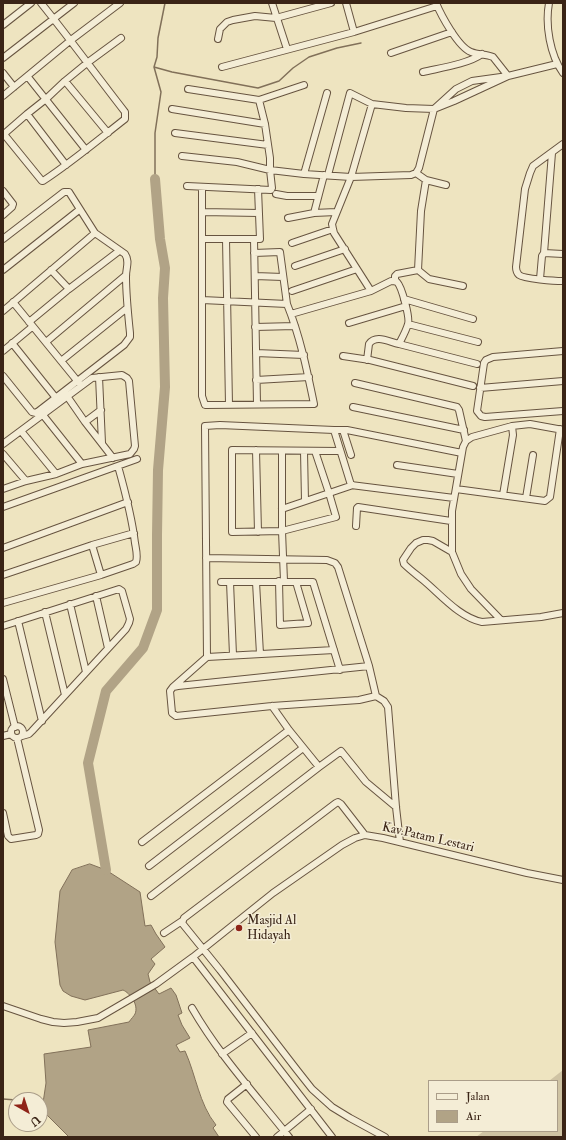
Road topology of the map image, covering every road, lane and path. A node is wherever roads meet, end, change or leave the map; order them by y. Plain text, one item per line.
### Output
1 (31, 3) edge
2 (41, 3) edge
3 (74, 3) edge
4 (120, 3) edge
5 (272, 3) edge
6 (331, 3) edge
7 (346, 3) edge
8 (549, 3) edge
9 (436, 4) edge
10 (54, 18) junction
11 (276, 18) junction
12 (3, 25) edge
13 (354, 32) junction
14 (452, 32) junction
15 (121, 38) dead end
16 (218, 39) dead end
17 (71, 40) junction
18 (287, 49) junction
19 (391, 53) dead end
20 (482, 54) junction
21 (3, 58) edge
22 (87, 63) junction
23 (557, 64) junction
24 (222, 67) dead end
25 (423, 72) dead end
26 (3, 73) edge
27 (563, 73) edge
28 (508, 76) junction
29 (28, 77) junction
30 (65, 81) junction
31 (304, 85) dead end
32 (14, 88) junction
33 (188, 89) dead end
34 (327, 93) dead end
35 (3, 96) edge
36 (46, 99) junction
37 (259, 100) junction
38 (372, 104) junction
39 (172, 109) dead end
40 (434, 109) junction
41 (27, 114) junction
42 (265, 124) junction
43 (108, 133) junction
44 (175, 133) dead end
45 (3, 134) edge
46 (563, 144) edge
47 (268, 145) junction
48 (86, 150) junction
49 (552, 153) junction
50 (182, 156) dead end
51 (66, 165) junction
52 (270, 170) junction
53 (416, 173) junction
54 (304, 174) junction
55 (326, 175) junction
56 (351, 177) junction
57 (426, 180) junction
58 (446, 185) dead end
59 (187, 186) dead end
60 (202, 188) junction
61 (258, 189) junction
62 (3, 191) edge
63 (276, 194) dead end
64 (318, 196) junction
65 (79, 210) junction
66 (202, 212) junction
67 (336, 212) junction
68 (259, 213) junction
69 (314, 213) junction
70 (3, 215) edge
71 (288, 218) dead end
72 (333, 230) junction
73 (95, 233) junction
74 (202, 238) junction
75 (3, 239) edge
76 (226, 239) junction
77 (254, 239) junction
78 (292, 243) dead end
79 (345, 249) junction
80 (119, 251) junction
81 (544, 253) junction
82 (254, 254) junction
83 (563, 254) edge
84 (295, 266) dead end
85 (357, 268) junction
86 (3, 270) edge
87 (51, 270) junction
88 (418, 270) junction
89 (126, 275) junction
90 (254, 276) junction
91 (283, 278) junction
92 (540, 279) junction
93 (395, 281) junction
94 (563, 281) edge
95 (463, 286) dead end
96 (68, 289) junction
97 (371, 290) junction
98 (292, 291) dead end
99 (404, 299) junction
100 (202, 300) junction
101 (227, 301) junction
102 (13, 302) junction
103 (255, 302) junction
104 (287, 304) junction
105 (406, 306) junction
106 (127, 308) junction
107 (3, 311) edge
108 (291, 314) junction
109 (473, 319) dead end
110 (349, 323) dead end
111 (31, 324) junction
112 (408, 324) junction
113 (295, 326) junction
114 (256, 327) junction
115 (46, 342) junction
116 (478, 342) dead end
117 (12, 344) junction
118 (399, 344) junction
119 (3, 350) edge
120 (563, 351) edge
121 (256, 353) junction
122 (304, 355) junction
123 (343, 356) dead end
124 (367, 360) junction
125 (61, 361) junction
126 (477, 364) dead end
127 (3, 376) edge
128 (99, 377) junction
129 (309, 377) junction
130 (256, 380) junction
131 (563, 380) edge
132 (79, 383) junction
133 (354, 383) dead end
134 (476, 387) junction
135 (68, 396) junction
136 (56, 398) junction
137 (257, 404) junction
138 (228, 405) junction
139 (353, 407) dead end
140 (101, 410) junction
141 (563, 411) edge
142 (43, 415) junction
143 (85, 422) junction
144 (512, 426) junction
145 (334, 430) junction
146 (343, 430) junction
147 (464, 430) junction
148 (562, 430) edge
149 (21, 431) junction
150 (466, 441) junction
151 (102, 443) junction
152 (3, 444) edge
153 (256, 450) junction
154 (282, 450) junction
155 (304, 451) junction
156 (315, 451) junction
157 (340, 451) junction
158 (462, 453) junction
159 (3, 454) edge
160 (351, 455) dead end
161 (533, 455) dead end
162 (113, 458) junction
163 (137, 459) dead end
164 (82, 464) junction
165 (398, 465) dead end
166 (118, 466) junction
167 (56, 474) junction
168 (458, 474) junction
169 (26, 481) junction
170 (353, 485) junction
171 (3, 489) edge
172 (456, 489) junction
173 (329, 493) junction
174 (503, 495) junction
175 (454, 498) junction
176 (526, 498) junction
177 (305, 501) junction
178 (128, 502) junction
179 (3, 507) edge
180 (282, 509) junction
181 (451, 521) junction
182 (356, 526) dead end
183 (282, 531) junction
184 (258, 532) junction
185 (134, 533) junction
186 (92, 545) junction
187 (3, 548) edge
188 (452, 552) junction
189 (206, 558) junction
190 (284, 559) junction
191 (3, 575) edge
192 (100, 575) junction
193 (281, 581) junction
194 (221, 582) dead end
195 (230, 582) junction
196 (256, 582) junction
197 (296, 582) junction
198 (96, 596) junction
199 (3, 603) edge
200 (70, 604) junction
201 (45, 612) junction
202 (562, 614) edge
203 (501, 620) junction
204 (18, 621) junction
205 (3, 626) edge
206 (108, 648) junction
207 (334, 650) junction
208 (260, 654) junction
209 (233, 655) junction
210 (207, 658) junction
211 (369, 666) junction
212 (340, 670) junction
213 (86, 672) junction
214 (3, 679) edge
215 (173, 687) junction
216 (65, 695) junction
217 (376, 696) junction
218 (272, 706) junction
219 (42, 721) junction
220 (15, 727) junction
221 (289, 730) junction
222 (11, 734) junction
223 (3, 736) edge
224 (20, 737) junction
225 (303, 748) junction
226 (319, 767) junction
227 (396, 807) junction
228 (3, 812) edge
229 (365, 835) junction
230 (142, 842) dead end
231 (400, 842) junction
232 (149, 866) dead end
233 (563, 880) edge
234 (151, 896) dead end
235 (182, 921) junction
236 (164, 933) dead end
237 (202, 949) junction
238 (193, 957) junction
239 (3, 1006) edge
240 (192, 1008) dead end
241 (252, 1034) junction
242 (222, 1054) junction
243 (247, 1084) junction
244 (311, 1109) junction
245 (285, 1131) junction
246 (256, 1137) edge
247 (277, 1137) edge
248 (289, 1137) edge
249 (332, 1137) edge
250 (385, 1137) edge

1 - 12 street
2 - 10 street
3 - 10 street
4 - 17 street
5 - 11 street
6 - 11 street
7 - 13 street
8 - 23 street
9 - 13 street
9 - 14 street
10 - 17 street
10 - 21 street
11 - 16 street
11 - 18 street
13 - 18 street
14 - 19 street
14 - 20 street
15 - 22 street
17 - 22 street
17 - 29 street
18 - 24 street
20 - 25 street
20 - 28 street
22 - 30 street
22 - 43 street
23 - 27 street
23 - 28 street
26 - 32 street
28 - 40 street
28 - 40 street
29 - 32 street
29 - 36 street
30 - 36 street
30 - 43 street
31 - 37 street
32 - 35 street
33 - 37 street
34 - 54 street
36 - 41 street
36 - 48 street
37 - 42 street
38 - 40 street
38 - 55 street
38 - 56 street
39 - 42 street
40 - 53 street
41 - 45 street
41 - 51 street
42 - 47 street
43 - 48 street
44 - 47 street
45 - 51 street
46 - 49 street
47 - 52 street
48 - 51 street
49 - 81 street
49 - 92 street
50 - 52 street
52 - 54 street
52 - 61 street
53 - 56 street
53 - 57 street
54 - 55 street
55 - 56 street
55 - 64 street
56 - 67 street
57 - 58 street
57 - 88 street
59 - 60 street
60 - 61 street
60 - 66 street
61 - 68 street
62 - 70 street
63 - 64 street
64 - 69 street
65 - 73 street
65 - 75 street
65 - 86 street
66 - 68 street
66 - 74 street
67 - 69 street
67 - 72 street
68 - 77 street
69 - 71 street
72 - 78 street
72 - 79 street
73 - 80 street
73 - 87 street
74 - 76 street
74 - 100 street
76 - 77 street
76 - 101 street
77 - 82 street
79 - 84 street
79 - 85 street
80 - 89 street
80 - 96 street
81 - 83 street
81 - 92 street
82 - 90 street
82 - 91 street
85 - 97 street
85 - 98 street
87 - 96 street
87 - 102 street
88 - 93 street
88 - 95 street
89 - 106 street
89 - 115 street
90 - 91 street
90 - 103 street
91 - 104 street
92 - 94 street
93 - 97 street
93 - 99 street
96 - 111 street
97 - 108 street
99 - 105 street
99 - 109 street
100 - 101 street
100 - 138 street
101 - 103 street
101 - 138 street
102 - 107 street
102 - 111 street
103 - 104 street
103 - 114 street
104 - 108 street
105 - 110 street
105 - 112 street
106 - 125 street
106 - 132 street
108 - 113 street
111 - 115 street
111 - 117 street
112 - 116 street
112 - 118 street
113 - 114 street
113 - 122 street
114 - 121 street
115 - 125 street
117 - 119 street
117 - 136 street
118 - 124 street
118 - 126 street
120 - 134 street
121 - 122 street
121 - 130 street
122 - 129 street
123 - 124 street
124 - 134 street
125 - 132 street
127 - 136 street
128 - 132 street
128 - 140 street
128 - 162 street
129 - 130 street
129 - 137 street
130 - 137 street
131 - 134 street
132 - 135 street
132 - 136 street
133 - 147 street
134 - 141 street
135 - 142 street
135 - 143 street
137 - 138 street
139 - 147 street
140 - 143 street
140 - 151 street
142 - 149 street
142 - 164 street
143 - 151 street
144 - 148 street
144 - 150 street
144 - 174 street
145 - 146 street
145 - 157 street
145 - 189 street
146 - 158 street
146 - 160 street
147 - 150 street
148 - 176 street
149 - 152 street
149 - 167 street
150 - 158 street
151 - 162 street
153 - 154 street
153 - 184 street
153 - 184 street
154 - 155 street
154 - 180 street
155 - 156 street
155 - 177 street
156 - 157 street
156 - 173 street
157 - 170 street
158 - 168 street
159 - 169 street
161 - 176 street
162 - 164 street
163 - 166 street
164 - 167 street
165 - 168 street
166 - 178 street
166 - 179 street
167 - 169 street
168 - 172 street
169 - 171 street
170 - 173 street
170 - 175 street
172 - 174 street
172 - 175 street
173 - 177 street
173 - 183 street
174 - 176 street
175 - 181 street
177 - 180 street
178 - 185 street
178 - 187 street
180 - 183 street
181 - 182 street
181 - 188 street
183 - 184 street
183 - 190 street
185 - 186 street
185 - 192 street
186 - 191 street
186 - 192 street
188 - 203 street
188 - 203 street
189 - 190 street
189 - 210 street
190 - 193 street
190 - 211 street
192 - 199 street
193 - 196 street
193 - 197 street
193 - 197 street
194 - 195 street
195 - 196 street
195 - 209 street
196 - 208 street
197 - 207 street
198 - 200 street
198 - 206 street
198 - 206 street
200 - 201 street
200 - 213 street
201 - 204 street
201 - 216 street
202 - 203 street
204 - 205 street
204 - 219 street
206 - 213 street
207 - 208 street
207 - 212 street
208 - 209 street
209 - 210 street
210 - 215 street
211 - 212 street
211 - 217 street
212 - 215 street
213 - 216 street
214 - 220 street
215 - 218 street
216 - 219 street
217 - 218 street
217 - 227 street
218 - 221 street
219 - 224 street
220 - 222 street
220 - 224 street
221 - 225 street
221 - 230 street
222 - 223 street
222 - 224 street
224 - 228 street
225 - 226 street
225 - 232 street
226 - 227 street
226 - 234 street
227 - 231 street
229 - 231 street, Kav.Patam Lestari
229 - 235 street
229 - 237 street, Kav.Patam Lestari
231 - 233 street, Kav.Patam Lestari
235 - 236 street
235 - 237 street
237 - 238 street, Kav.Patam Lestari
237 - 250 street
238 - 239 street, Kav.Patam Lestari
238 - 241 street
240 - 242 street
241 - 242 street
241 - 244 street
242 - 243 street
243 - 245 street
243 - 246 street
244 - 245 street
244 - 249 street
245 - 247 street
245 - 248 street

